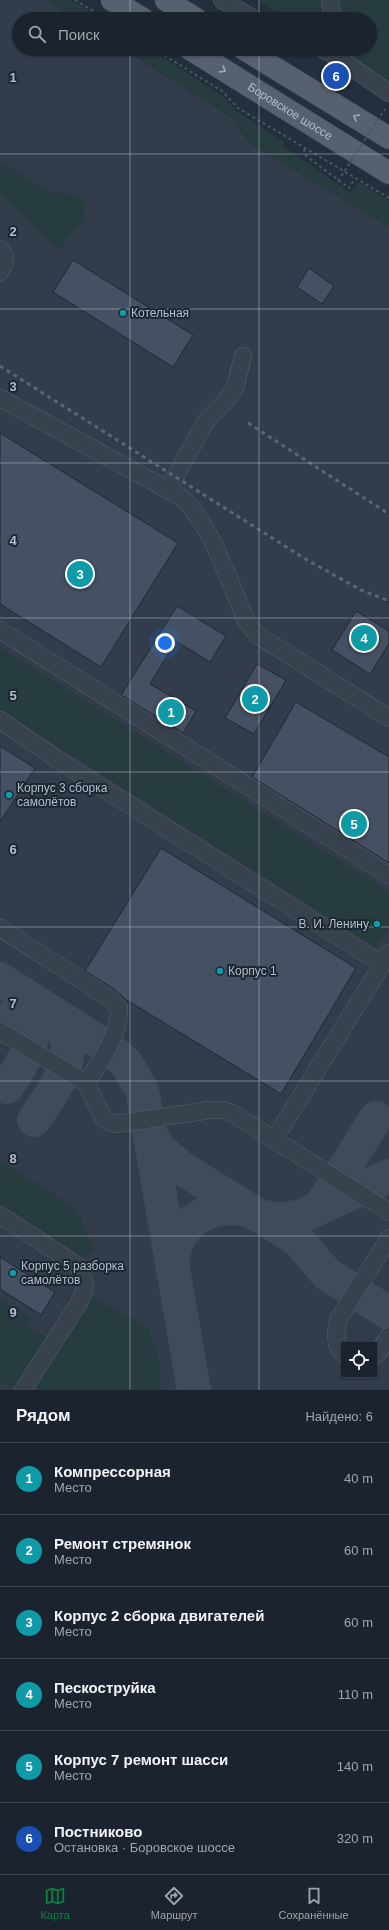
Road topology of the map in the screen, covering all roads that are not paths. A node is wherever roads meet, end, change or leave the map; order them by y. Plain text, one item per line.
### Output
1 (112, 0) edge
2 (166, 0) edge
3 (222, 0) edge
4 (330, 0) edge
5 (132, 12) edge
6 (185, 12) edge
7 (242, 12) edge
8 (332, 12) edge
9 (201, 56) edge
10 (255, 56) edge
11 (337, 56) edge
12 (387, 101) edge
13 (389, 138) edge
14 (389, 173) edge
15 (0, 249) edge
16 (0, 272) edge
17 (243, 356) dead end
18 (0, 398) edge
19 (167, 488) junction
20 (0, 630) edge
21 (389, 718) edge
22 (0, 720) edge
23 (389, 875) edge
24 (0, 928) edge
25 (386, 959) edge
26 (0, 1031) edge
27 (86, 1083) junction
28 (274, 1140) junction
29 (389, 1212) edge
30 (0, 1215) edge
31 (389, 1238) edge
32 (389, 1336) edge
33 (341, 1352) edge
34 (377, 1354) edge
35 (23, 1390) edge

1 - 5 main road
2 - 6 main road
3 - 7 lane
4 - 8 lane
9 -> 14 main road, Боровское шоссе
13 -> 10 main road
11 - 12 lane
15 - 16 lane
17 - 19 lane
18 - 19 lane
19 - 21 lane
20 - 23 lane
22 - 25 lane
24 - 27 lane
25 - 28 lane
26 - 27 lane
27 - 28 lane
28 - 29 lane
30 - 35 lane
31 - 33 lane
32 - 34 lane

